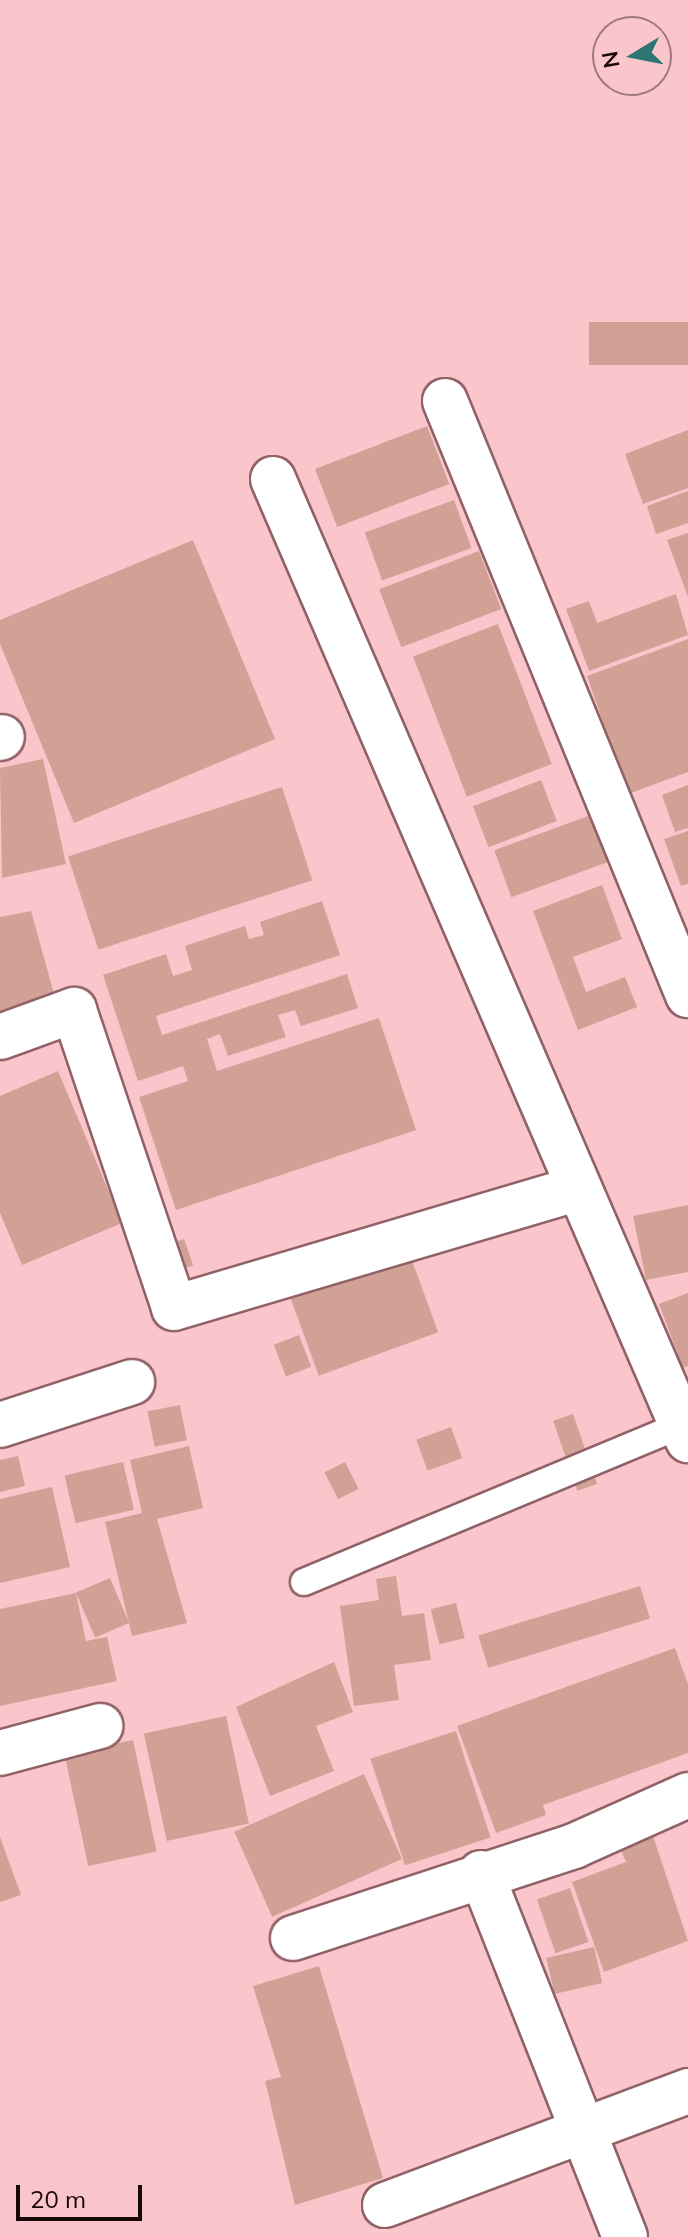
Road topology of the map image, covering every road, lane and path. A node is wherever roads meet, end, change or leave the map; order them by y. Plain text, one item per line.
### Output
1 (445, 401) dead end
2 (273, 479) dead end
3 (688, 995) edge
4 (0, 1037) edge
5 (579, 1188) junction
6 (132, 1382) dead end
7 (0, 1425) edge
8 (685, 1432) edge
9 (304, 1582) dead end
10 (100, 1726) dead end
11 (0, 1753) edge
12 (688, 1795) edge
13 (481, 1873) junction
14 (293, 1938) dead end
15 (688, 2091) edge
16 (588, 2131) junction
17 (385, 2205) dead end
18 (625, 2237) edge

1 - 3 street
2 - 5 street
4 - 5 street
5 - 8 street
6 - 7 street
8 - 9 lane
10 - 11 street
12 - 13 street
13 - 14 street
13 - 16 street
15 - 16 street
16 - 17 street
16 - 18 street

